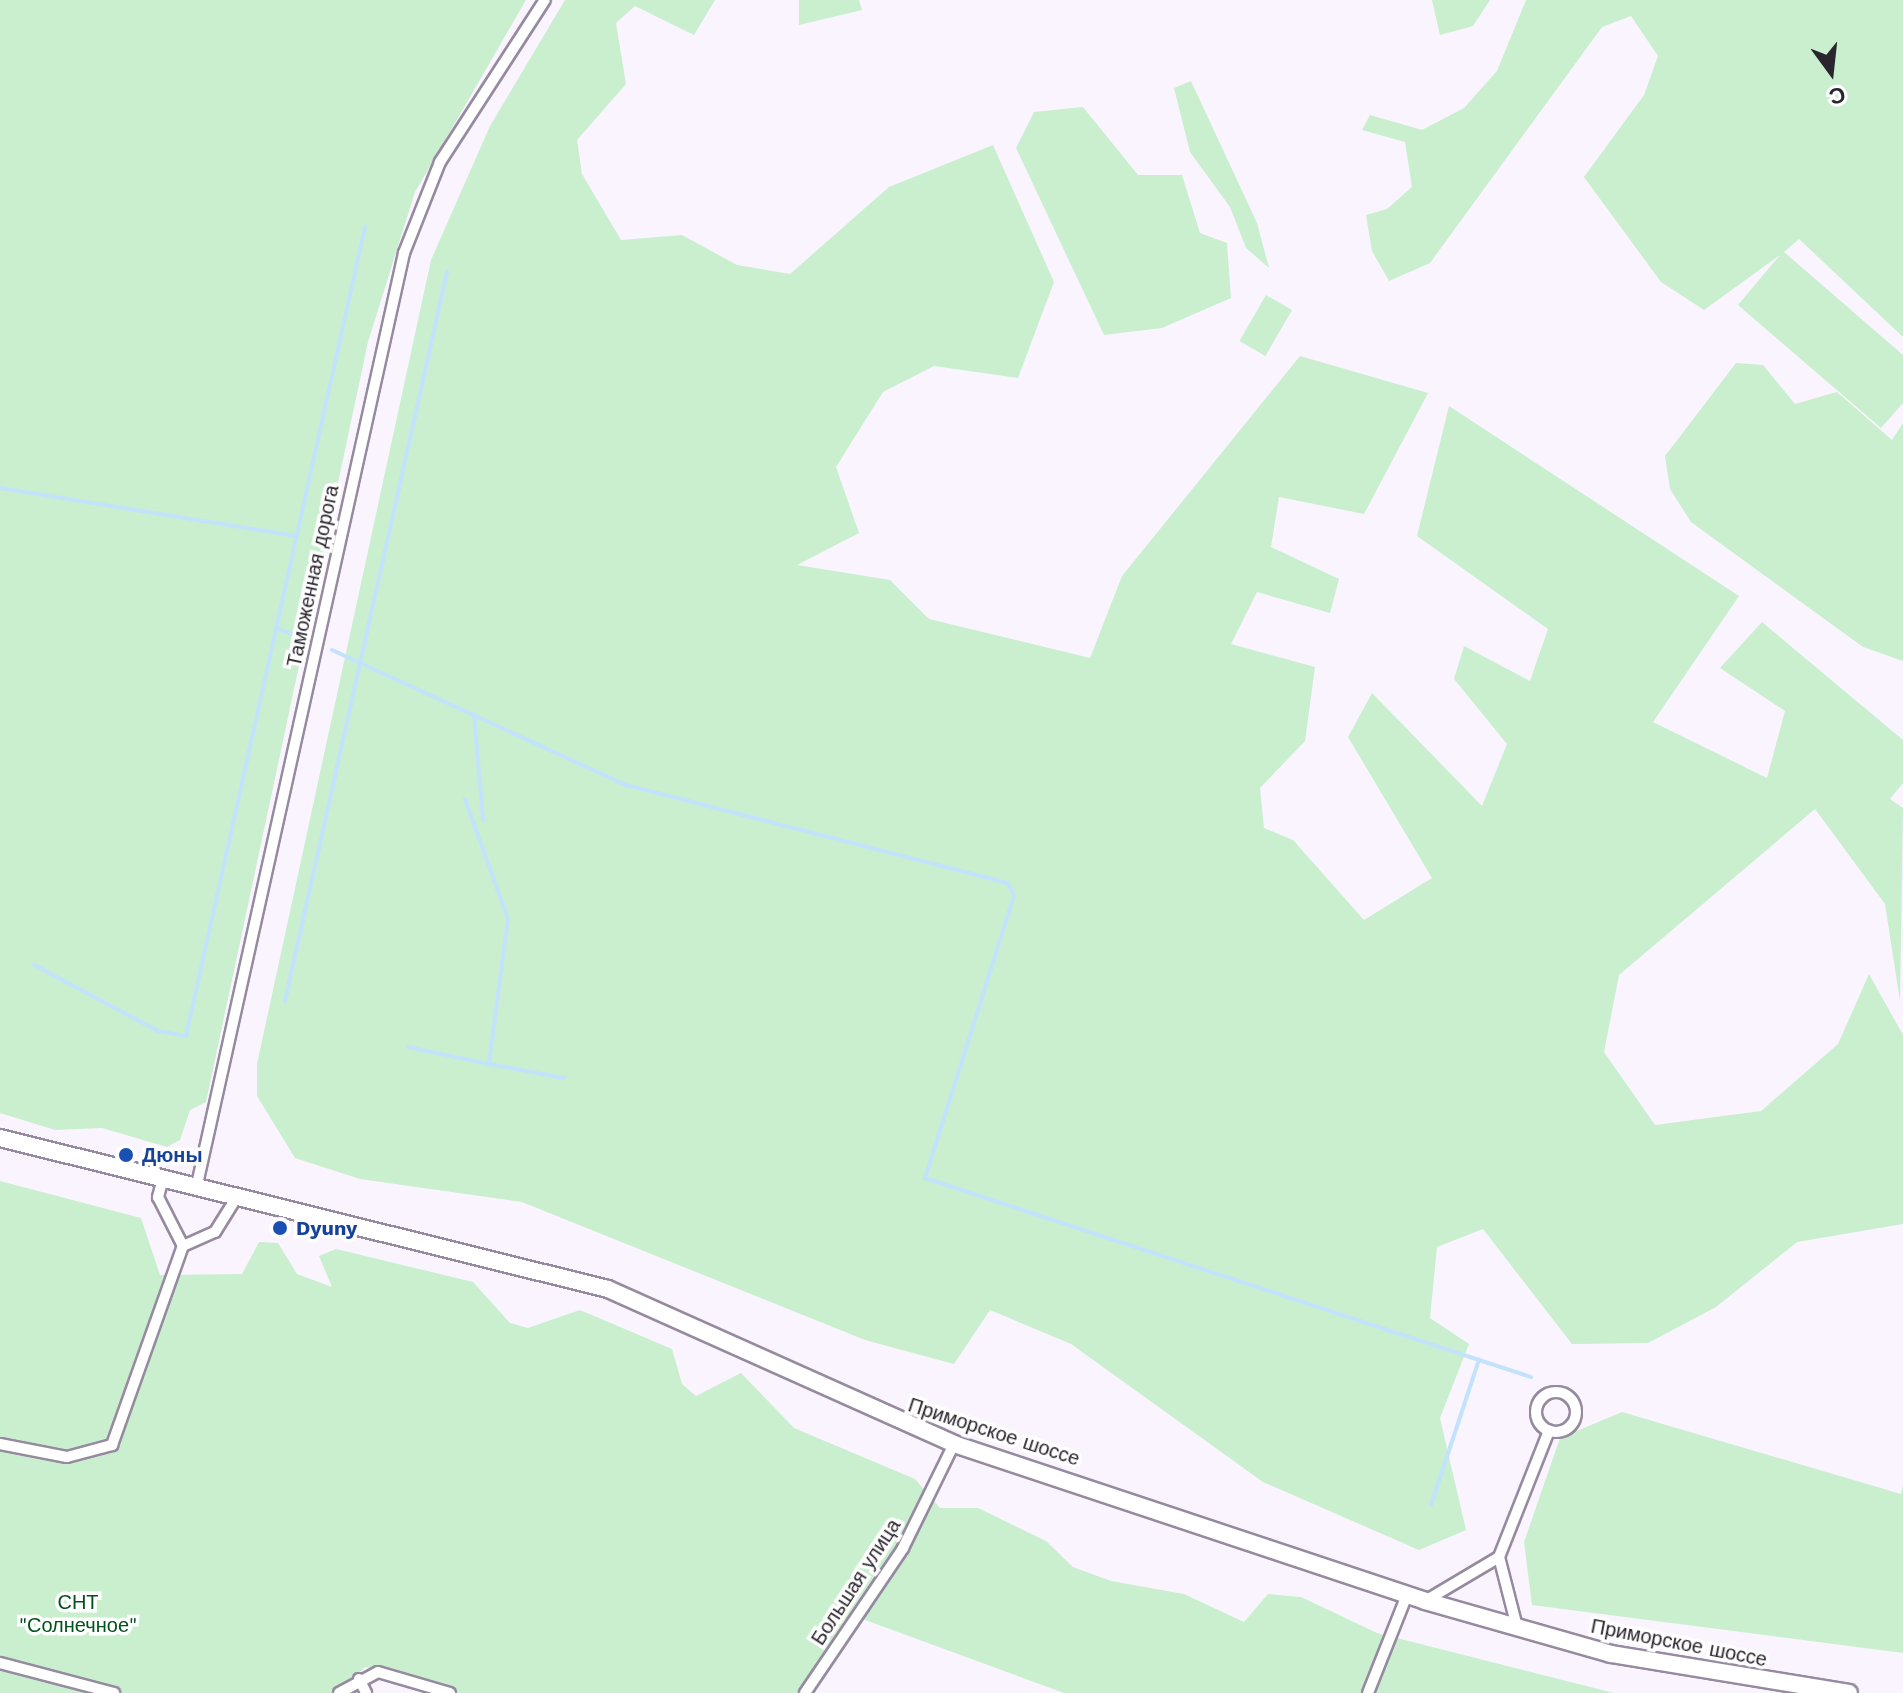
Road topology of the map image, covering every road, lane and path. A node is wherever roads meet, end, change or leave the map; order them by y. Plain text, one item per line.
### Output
1 (545, 0) edge
2 (0, 1138) edge
3 (162, 1182) junction
4 (196, 1191) junction
5 (234, 1202) junction
6 (183, 1246) junction
7 (1549, 1431) dead end
8 (0, 1444) edge
9 (954, 1444) junction
10 (1499, 1557) junction
11 (1407, 1595) junction
12 (1425, 1601) junction
13 (1517, 1627) junction
14 (0, 1663) edge
15 (359, 1679) junction
16 (114, 1693) edge
17 (339, 1693) edge
18 (366, 1693) edge
19 (450, 1693) edge
20 (805, 1693) edge
21 (1368, 1693) edge
22 (1849, 1693) edge

1 - 4 street, Таможенная дорога
2 - 3 main road, Приморское шоссе
3 - 4 main road, Приморское шоссе
3 - 6 street
4 - 5 main road, Приморское шоссе
5 - 6 street
5 - 9 main road, Приморское шоссе
6 - 8 street
7 - 10 street
9 - 11 main road, Приморское шоссе
9 - 20 street, Большая улица
10 - 12 street
10 - 13 street
11 - 12 main road, Приморское шоссе
11 - 21 street
12 - 13 main road, Приморское шоссе
13 - 22 main road, Приморское шоссе
14 - 16 street
15 - 17 street
15 - 18 street
15 - 19 street

